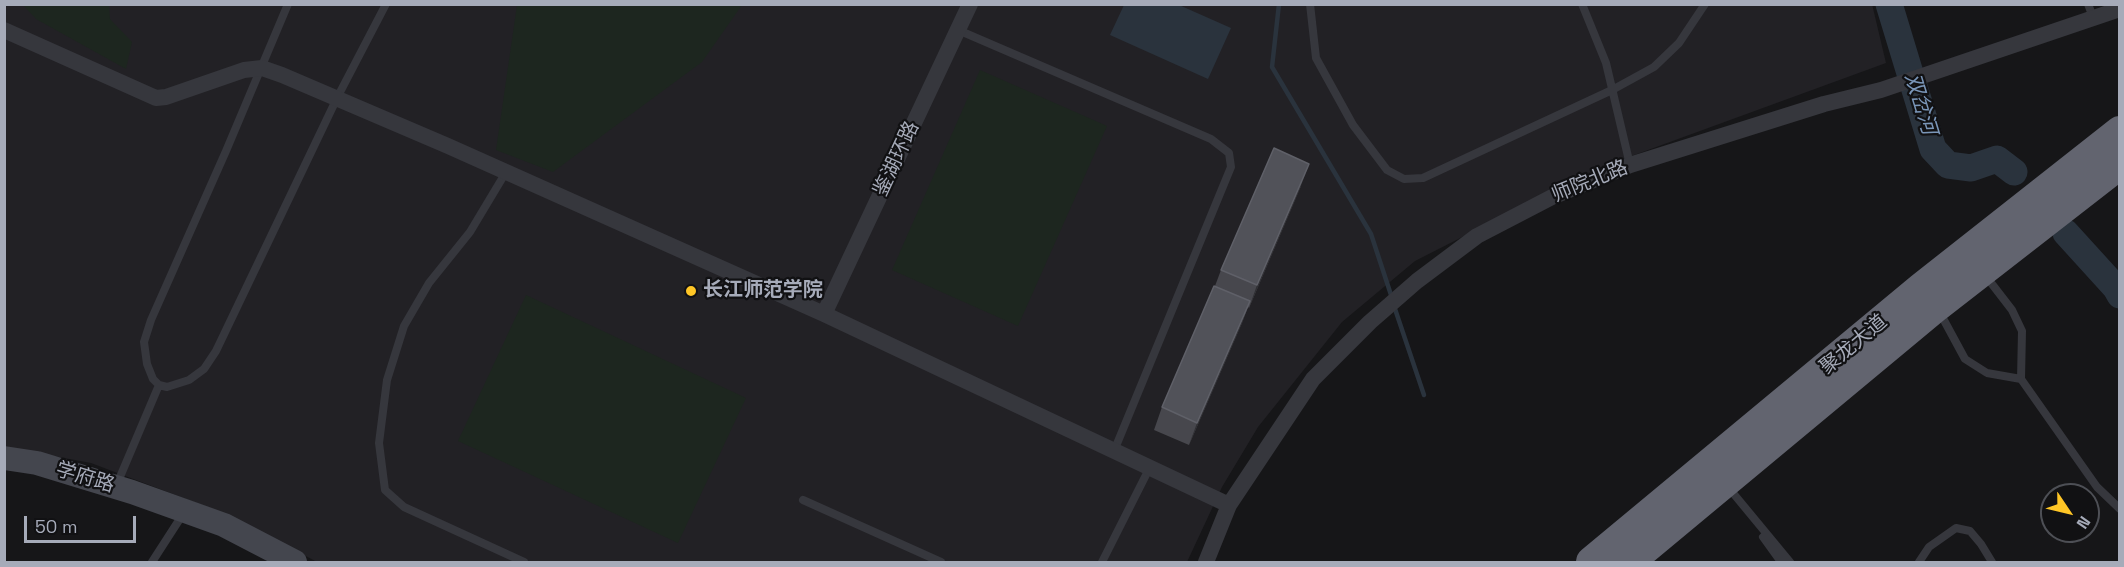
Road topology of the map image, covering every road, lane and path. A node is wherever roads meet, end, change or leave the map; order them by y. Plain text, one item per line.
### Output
1 (288, 4) edge
2 (386, 4) edge
3 (970, 4) edge
4 (1310, 4) edge
5 (1582, 4) edge
6 (1705, 4) edge
7 (2120, 9) edge
8 (2091, 11) edge
9 (4, 30) edge
10 (958, 30) junction
11 (261, 68) junction
12 (1612, 90) junction
13 (337, 98) junction
14 (2120, 132) edge
15 (2120, 163) edge
16 (1630, 165) junction
17 (506, 172) junction
18 (1981, 270) junction
19 (1936, 306) junction
20 (824, 314) junction
21 (2021, 379) junction
22 (159, 385) junction
23 (1114, 451) junction
24 (4, 458) edge
25 (1150, 467) junction
26 (1724, 482) junction
27 (115, 488) junction
28 (803, 500) dead end
29 (1229, 505) junction
30 (2120, 509) edge
31 (185, 511) junction
32 (152, 562) edge
33 (295, 562) edge
34 (524, 562) edge
35 (941, 562) edge
36 (1102, 562) edge
37 (1206, 562) edge
38 (1592, 562) edge
39 (1628, 562) edge
40 (1781, 562) edge
41 (1790, 562) edge
42 (1919, 562) edge
43 (1992, 562) edge

1 - 11 lane
2 - 13 lane
3 - 10 street, 鉴湖环路
4 - 12 lane
5 - 12 lane
6 - 12 lane
7 - 8 street, 师院北路
8 - 16 street, 师院北路
9 - 11 street
10 - 20 street, 鉴湖环路
10 - 23 lane
11 - 13 street
11 - 22 lane
12 - 16 lane
13 - 17 street
13 - 22 lane
14 - 38 highway, 聚龙大道
15 - 18 highway, 聚龙大道
16 - 29 street, 师院北路
17 - 20 street
17 - 34 lane
18 - 19 highway, 聚龙大道
18 - 21 lane
19 - 21 lane
19 - 26 highway, 聚龙大道
20 - 23 street
21 - 30 lane
22 - 27 lane
23 - 25 street
24 - 27 street, 学府路
25 - 29 street
25 - 36 lane
26 - 39 highway, 聚龙大道
26 - 40 lane
26 - 41 lane
27 - 31 street, 学府路
28 - 35 lane
29 - 37 street, 师院北路
31 - 32 lane
31 - 33 street, 学府路
42 - 43 lane

